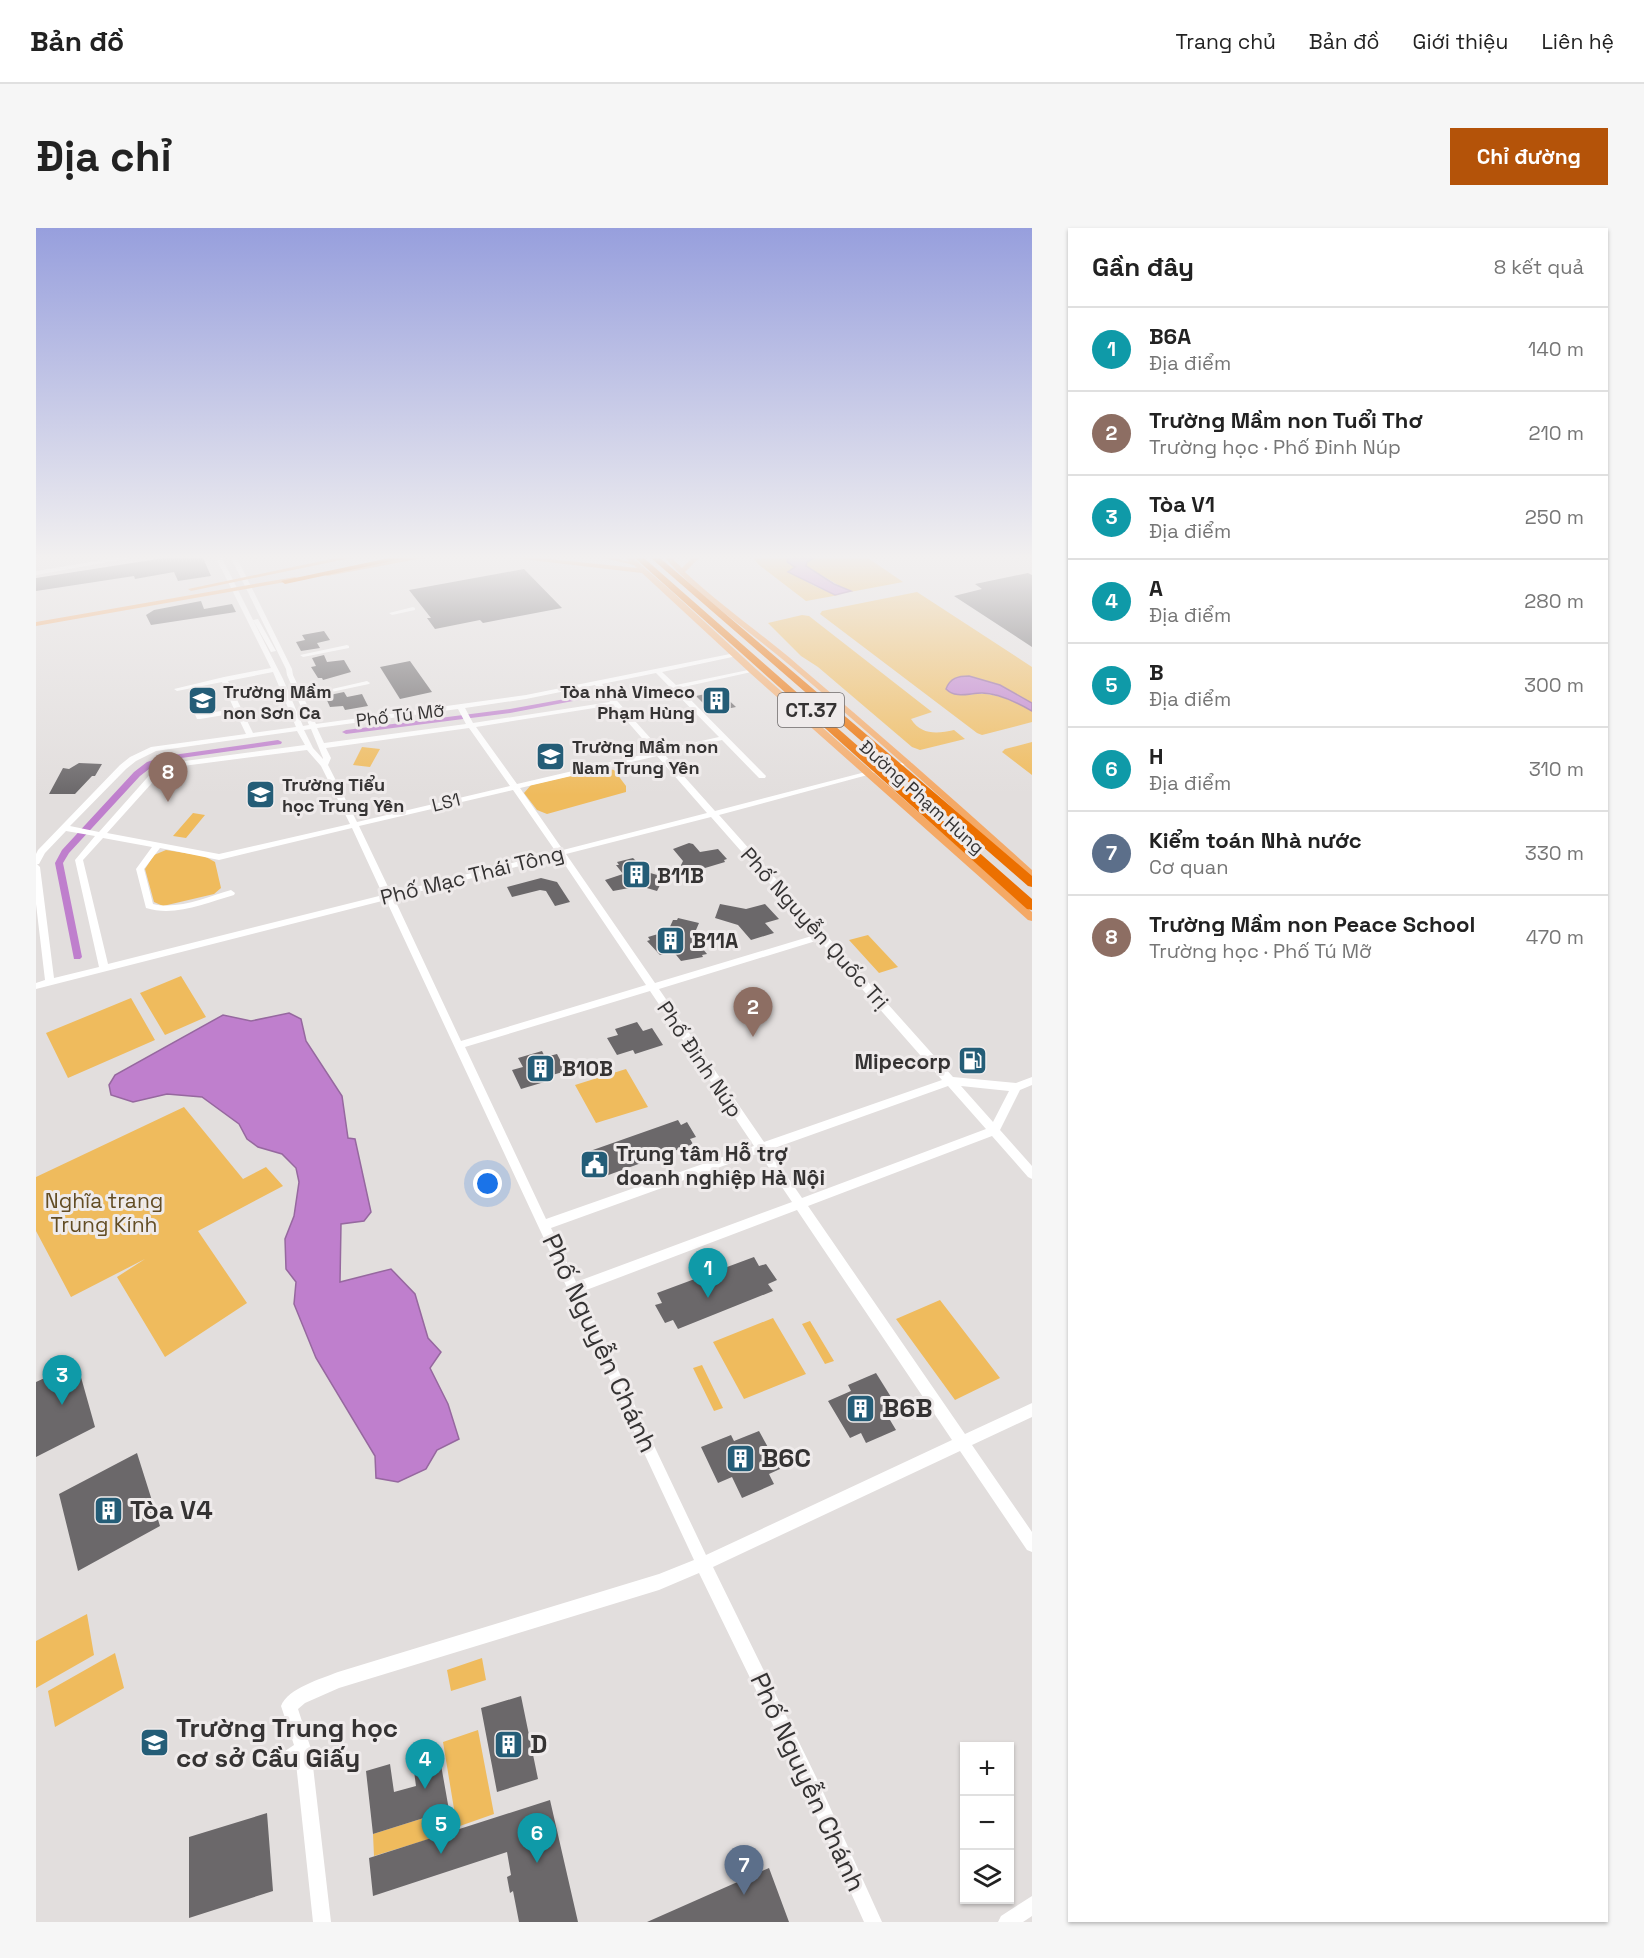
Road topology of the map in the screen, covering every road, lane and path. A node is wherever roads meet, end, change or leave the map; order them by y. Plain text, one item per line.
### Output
1 (257, 637) edge
2 (265, 637) edge
3 (273, 637) edge
4 (718, 637) edge
5 (718, 637) edge
6 (725, 637) edge
7 (747, 637) edge
8 (756, 637) edge
9 (757, 637) edge
10 (332, 640) dead end
11 (347, 647) dead end
12 (337, 649) junction
13 (735, 655) junction
14 (303, 656) dead end
15 (282, 668) junction
16 (273, 670) junction
17 (657, 671) junction
18 (753, 671) junction
19 (290, 675) junction
20 (279, 677) junction
21 (224, 679) junction
22 (367, 683) dead end
23 (597, 683) junction
24 (675, 687) junction
25 (177, 689) dead end
26 (322, 692) dead end
27 (615, 702) junction
28 (463, 709) junction
29 (197, 710) dead end
30 (239, 710) junction
31 (470, 724) junction
32 (314, 726) junction
33 (300, 728) junction
34 (250, 734) junction
35 (722, 738) junction
36 (322, 746) junction
37 (310, 747) junction
38 (658, 753) junction
39 (908, 763) junction
40 (324, 765) junction
41 (870, 773) junction
42 (762, 776) dead end
43 (513, 785) junction
44 (713, 813) junction
45 (354, 824) junction
46 (65, 828) junction
47 (97, 834) junction
48 (980, 838) junction
49 (158, 845) junction
50 (561, 852) junction
51 (983, 861) junction
52 (36, 862) edge
53 (36, 867) edge
54 (1032, 875) edge
55 (1032, 883) edge
56 (231, 894) dead end
57 (387, 897) junction
58 (1032, 906) edge
59 (1032, 918) edge
60 (822, 936) junction
61 (104, 969) junction
62 (50, 983) junction
63 (36, 986) edge
64 (652, 988) junction
65 (460, 1045) junction
66 (950, 1081) junction
67 (1032, 1081) edge
68 (1016, 1087) junction
69 (994, 1131) junction
70 (760, 1148) junction
71 (1032, 1174) edge
72 (797, 1203) junction
73 (544, 1225) junction
74 (575, 1288) junction
75 (1032, 1410) edge
76 (962, 1443) junction
77 (1032, 1545) edge
78 (703, 1564) junction
79 (303, 1749) junction
80 (285, 1761) dead end
81 (1032, 1905) edge
82 (322, 1922) edge
83 (873, 1922) edge
84 (1007, 1922) edge

1 - 16 street, Phố Nguyễn Chánh
2 - 15 street
3 - 19 street, Phố Nguyễn Chánh
4 - 51 highway
5 - 13 main road, Đường Phạm Hùng
6 - 51 highway, CT.37
7 - 48 highway, CT.37
8 - 48 highway
9 - 39 main road, Đường Phạm Hùng
10 - 12 street
11 - 12 street
12 - 14 street
13 - 17 street, Phố Tú Mỡ
13 - 18 main road, Đường Phạm Hùng
15 - 19 street
15 - 20 street
16 - 20 street, Phố Nguyễn Chánh
16 - 21 street
17 - 23 street, Phố Tú Mỡ
17 - 24 street
18 - 24 street
18 - 41 main road, Đường Phạm Hùng
19 - 32 street, Phố Nguyễn Chánh
20 - 33 street, Phố Nguyễn Chánh
21 - 25 street
21 - 30 street
22 - 26 street
23 - 27 street, Phố Nguyễn Quốc Trị
23 - 28 street, Phố Tú Mỡ
24 - 35 street
27 - 31 street, Phố Tú Mỡ
27 - 38 street, Phố Nguyễn Quốc Trị
28 - 31 street, Phố Đinh Núp
28 - 32 street, Phố Tú Mỡ
29 - 30 street
30 - 34 street
31 - 36 street, Phố Tú Mỡ
31 - 43 street, Phố Đinh Núp
32 - 33 street, Phố Tú Mỡ
32 - 36 street, Phố Nguyễn Chánh
33 - 34 street, Phố Tú Mỡ
33 - 37 street, Phố Nguyễn Chánh
34 - 46 street, Phố Tú Mỡ
35 - 38 street, LS1
35 - 42 street
36 - 40 street, Phố Nguyễn Chánh
37 - 40 street, Phố Nguyễn Chánh
37 - 47 street
38 - 43 street, LS1
38 - 44 street, Phố Nguyễn Quốc Trị
39 - 41 street, Phố Mạc Thái Tông
39 - 54 main road, Đường Phạm Hùng
40 - 45 street, Phố Nguyễn Chánh
41 - 44 street, Phố Mạc Thái Tông
41 - 59 main road, Đường Phạm Hùng
43 - 45 street, LS1
43 - 50 street, Phố Đinh Núp
44 - 50 street, Phố Mạc Thái Tông
44 - 60 street, Phố Nguyễn Quốc Trị
45 - 49 street, LS1
45 - 57 street, Phố Nguyễn Chánh
46 - 47 street, LS1
46 - 52 street, Phố Tú Mỡ
47 - 49 street, LS1
47 - 61 street
48 - 55 highway, CT.37
49 - 56 street
50 - 57 street, Phố Mạc Thái Tông
50 - 64 street, Phố Đinh Núp
51 - 58 highway, CT.37
53 - 62 street
57 - 61 street, Phố Mạc Thái Tông
57 - 65 street, Phố Nguyễn Chánh
60 - 64 street
60 - 66 street, Phố Nguyễn Quốc Trị
61 - 62 street, Phố Mạc Thái Tông
62 - 63 street, Phố Mạc Thái Tông
64 - 65 street
64 - 70 street, Phố Đinh Núp
65 - 73 street, Phố Nguyễn Chánh
66 - 68 street
66 - 69 street, Phố Nguyễn Quốc Trị
66 - 70 street
67 - 68 street
68 - 69 street
69 - 71 street, Phố Nguyễn Quốc Trị
69 - 72 street
70 - 72 street, Phố Đinh Núp
70 - 73 street
72 - 74 street
72 - 76 street, Phố Đinh Núp
73 - 74 street, Phố Nguyễn Chánh
74 - 78 street, Phố Nguyễn Chánh
75 - 76 street
76 - 77 street, Phố Đinh Núp
76 - 78 street
78 - 79 street
78 - 83 street, Phố Nguyễn Chánh
79 - 80 street
79 - 82 street
81 - 84 street

